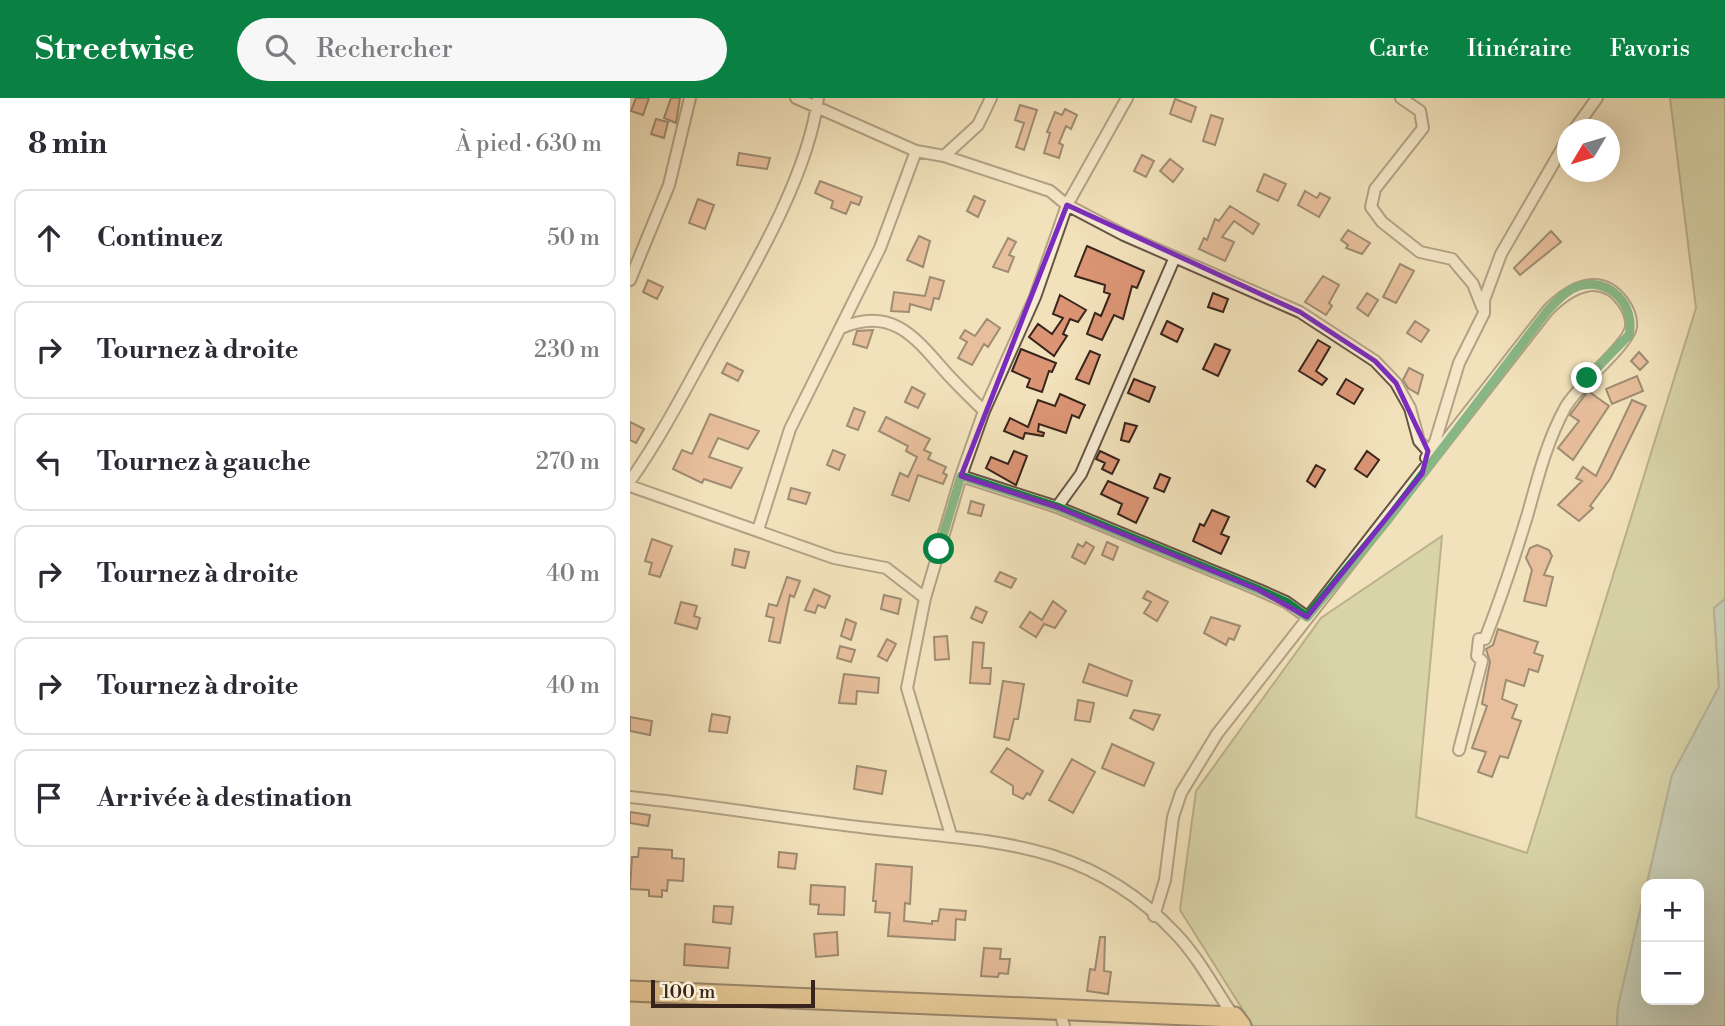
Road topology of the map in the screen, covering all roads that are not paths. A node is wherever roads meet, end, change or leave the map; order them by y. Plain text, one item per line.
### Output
1 (690, 98) edge
2 (796, 98) edge
3 (992, 98) edge
4 (1127, 98) edge
5 (1401, 98) edge
6 (1597, 98) edge
7 (817, 102) edge
8 (1582, 119) edge
9 (916, 151) junction
10 (944, 156) junction
11 (1557, 157) edge
12 (1067, 205) junction
13 (1175, 257) junction
14 (630, 280) edge
15 (1484, 313) junction
16 (841, 328) junction
17 (984, 411) junction
18 (1428, 451) junction
19 (1422, 474) junction
20 (961, 476) junction
21 (630, 484) edge
22 (1057, 507) junction
23 (758, 530) junction
24 (925, 598) junction
25 (1307, 617) junction
26 (1459, 750) dead end
27 (630, 797) edge
28 (951, 835) junction
29 (1154, 916) junction
30 (630, 991) edge
31 (1062, 1019) edge
32 (1238, 1022) edge

1 - 14 street
2 - 7 street
3 - 10 street
4 - 12 street
5 - 15 street
6 - 8 street
7 - 9 street
7 - 21 street
9 - 10 street
9 - 16 street
10 - 12 street
11 - 15 street
12 - 13 street
12 - 17 street
13 - 18 street
13 - 22 street
15 - 18 street
16 - 17 street
16 - 23 street
17 - 20 street
18 - 19 street
19 - 25 street
19 - 26 street
20 - 22 street
20 - 24 street
21 - 23 street
22 - 25 street
23 - 24 street
24 - 28 street
25 - 29 street
27 - 28 street
28 - 29 street
29 - 32 street
30 - 31 highway
31 - 32 highway

